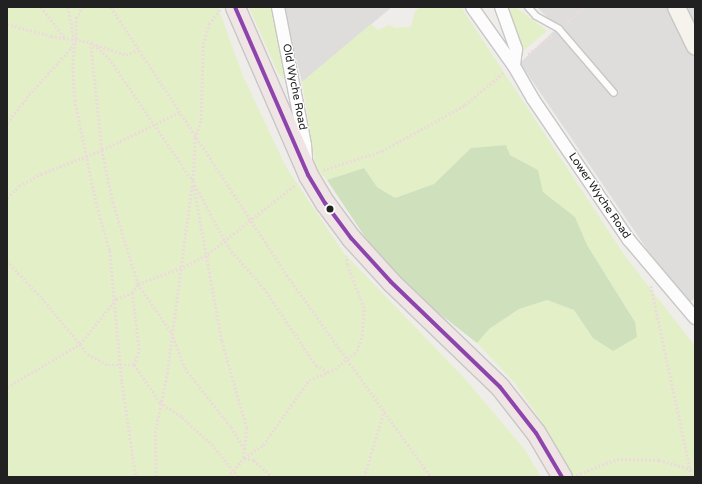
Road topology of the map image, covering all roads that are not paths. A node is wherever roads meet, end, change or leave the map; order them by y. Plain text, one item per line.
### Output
1 (235, 7) edge
2 (278, 7) edge
3 (472, 7) edge
4 (501, 7) edge
5 (528, 7) edge
6 (676, 7) edge
7 (695, 46) edge
8 (514, 66) junction
9 (614, 93) dead end
10 (307, 171) junction
11 (695, 318) edge
12 (562, 477) edge

1 - 10 highway
2 - 10 street, Old Wyche Road
3 - 8 street, Lower Wyche Road
4 - 8 street
5 - 9 lane
6 - 7 main road
8 - 11 street, Lower Wyche Road
10 - 12 highway

